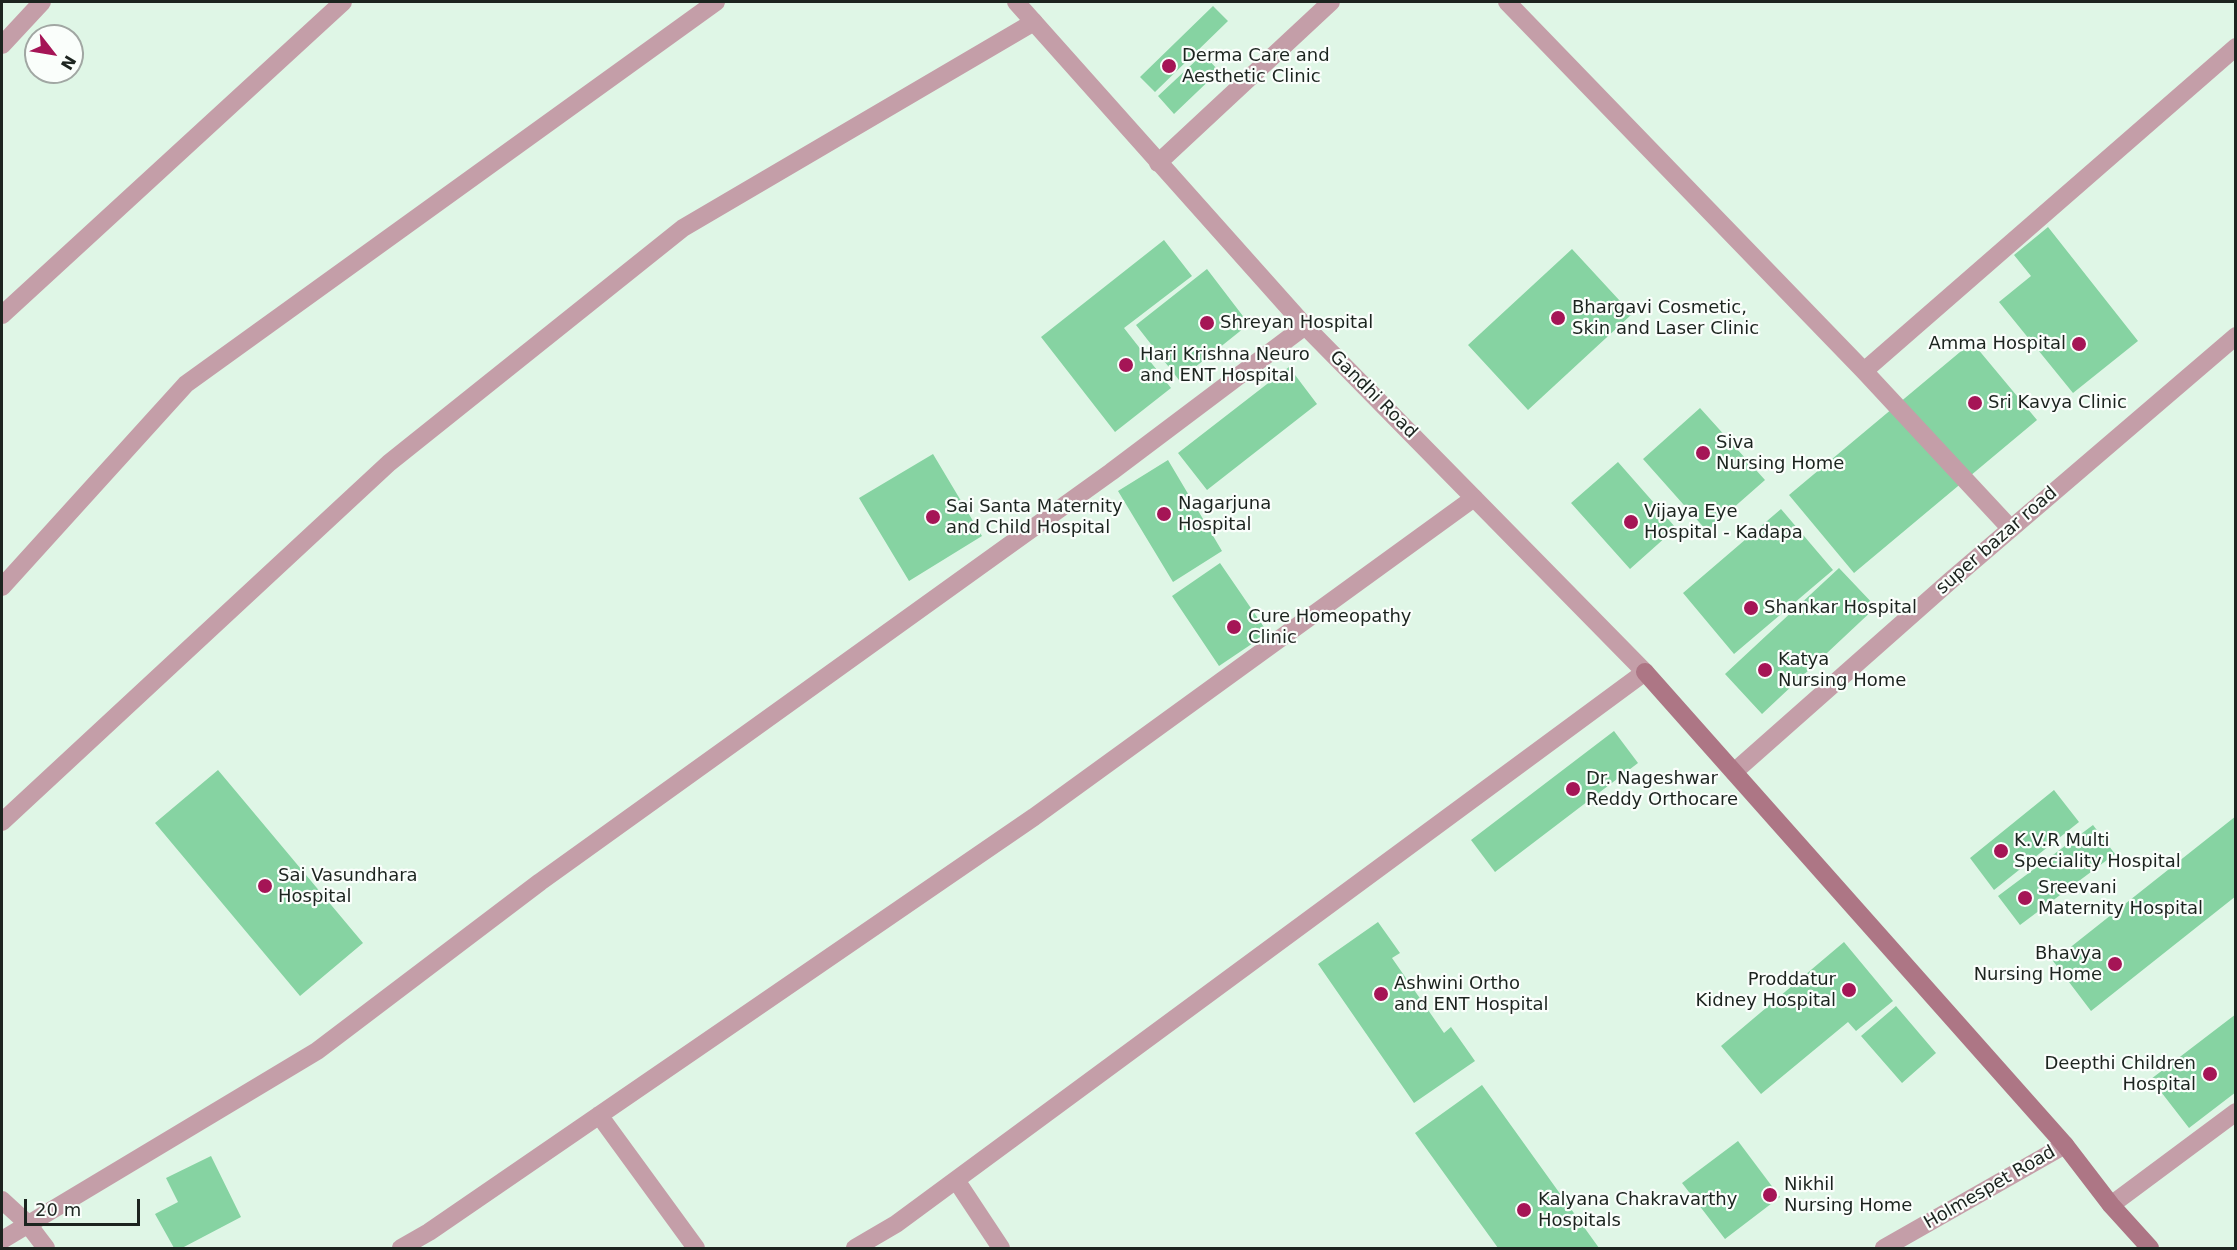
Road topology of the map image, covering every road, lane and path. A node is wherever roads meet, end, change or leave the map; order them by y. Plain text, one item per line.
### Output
1 (42, 2) edge
2 (343, 2) edge
3 (716, 2) edge
4 (1016, 2) edge
5 (1331, 2) edge
6 (1507, 2) edge
7 (1034, 22) junction
8 (2, 45) edge
9 (2235, 47) edge
10 (1158, 163) junction
11 (2, 315) edge
12 (1305, 326) junction
13 (2235, 336) edge
14 (1864, 371) junction
15 (1474, 498) junction
16 (2011, 529) junction
17 (2, 587) edge
18 (1645, 672) junction
19 (1734, 772) junction
20 (2, 822) edge
21 (2235, 1112) edge
22 (599, 1115) junction
23 (2065, 1146) junction
24 (956, 1180) junction
25 (2, 1200) edge
26 (2111, 1205) junction
27 (27, 1223) junction
28 (2, 1240) edge
29 (46, 1248) edge
30 (401, 1248) edge
31 (696, 1248) edge
32 (855, 1248) edge
33 (1001, 1248) edge
34 (1884, 1248) edge
35 (2150, 1248) edge

1 - 8 street
2 - 11 street
3 - 17 street
4 - 7 street, Gandhi Road
5 - 10 street
6 - 14 street
7 - 10 street, Gandhi Road
7 - 20 street
9 - 14 street
10 - 12 street, Gandhi Road
12 - 15 street, Gandhi Road
12 - 27 street
13 - 16 street, super bazar road
14 - 16 street
15 - 18 street, Gandhi Road
15 - 22 street
16 - 19 street, super bazar road
18 - 19 main road
18 - 24 street
19 - 23 main road
21 - 26 street
22 - 30 street
22 - 31 street
23 - 26 main road
23 - 34 street, Holmespet Road
24 - 32 street
24 - 33 street
25 - 27 street
26 - 35 main road
27 - 28 street
27 - 29 street

